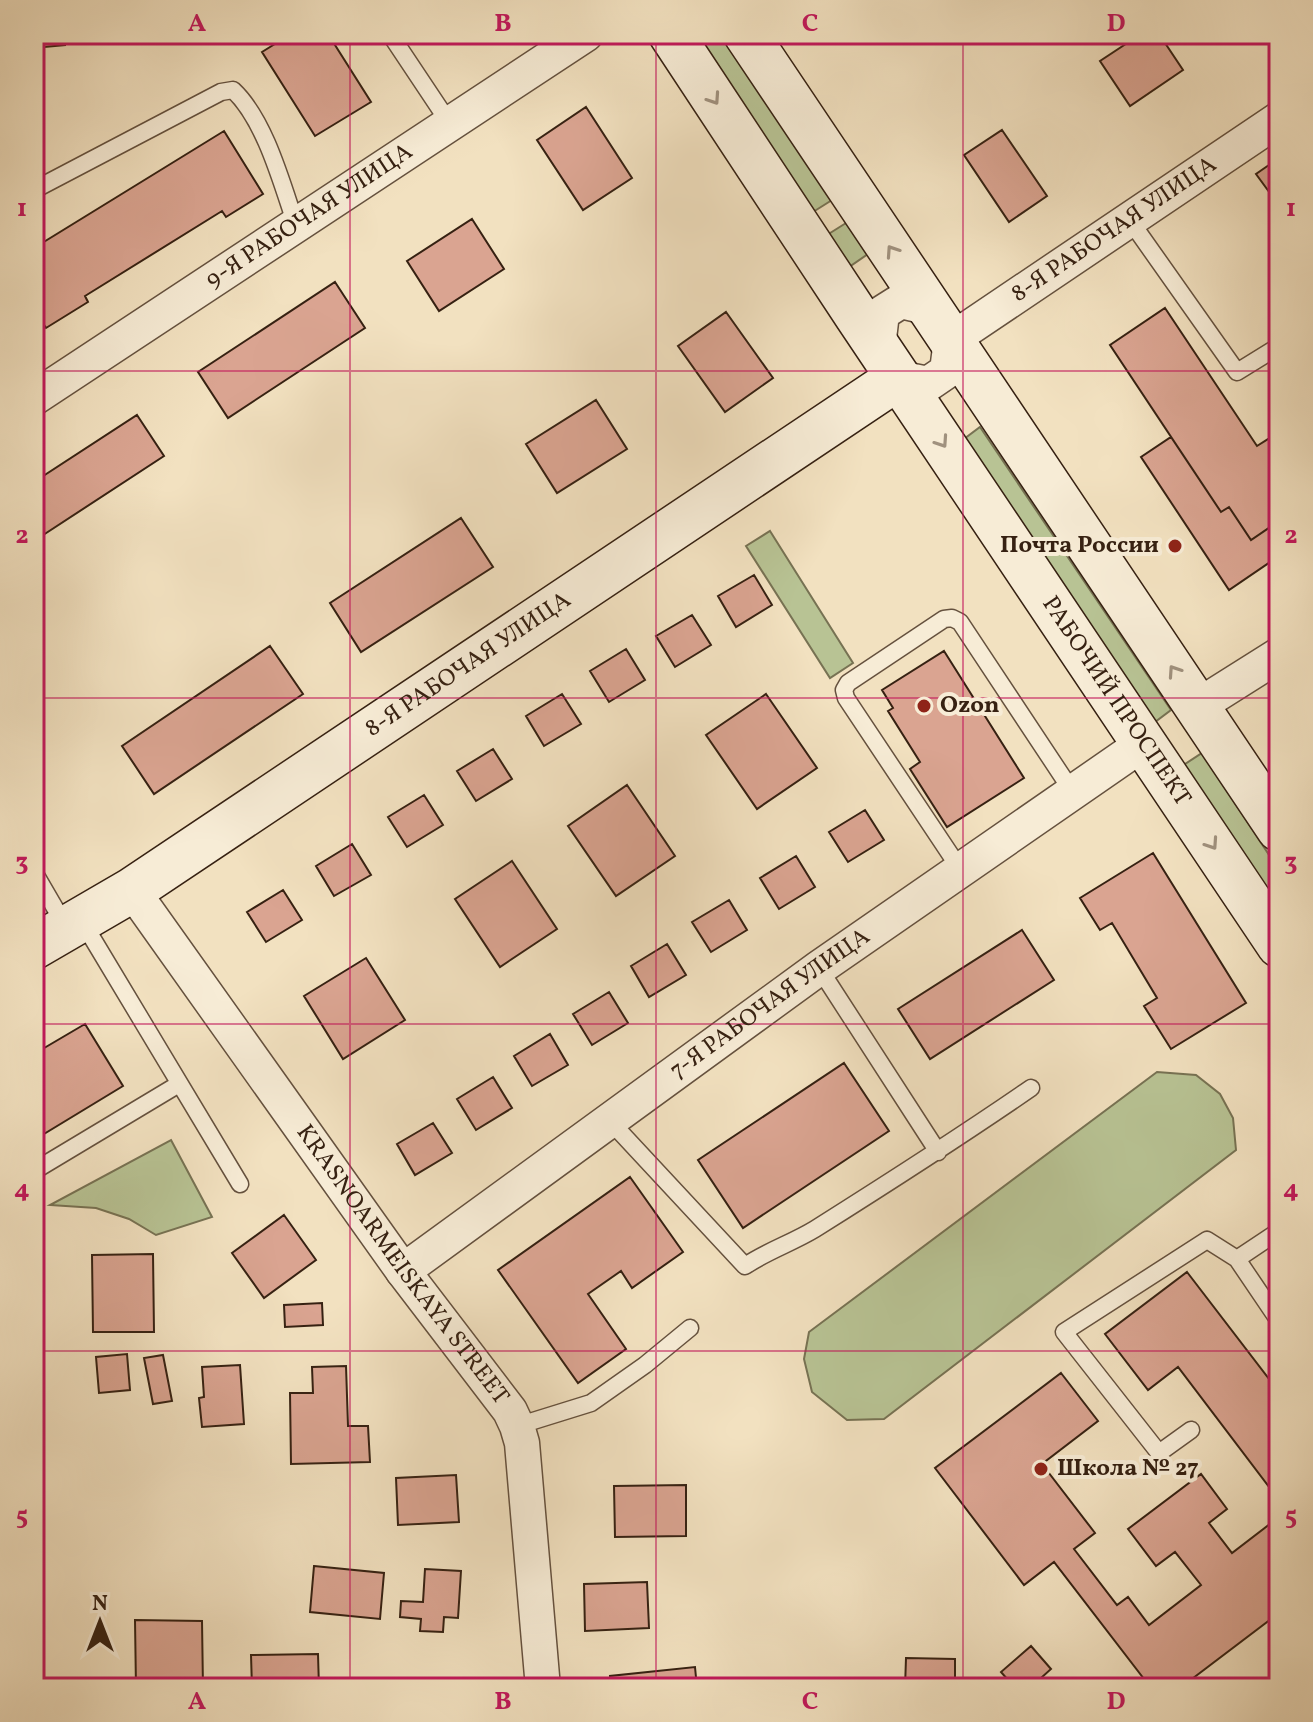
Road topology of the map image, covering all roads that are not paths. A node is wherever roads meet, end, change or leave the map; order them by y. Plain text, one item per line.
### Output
1 (390, 34) edge
2 (671, 34) edge
3 (746, 34) edge
4 (571, 38) edge
5 (1279, 119) edge
6 (450, 124) junction
7 (34, 190) edge
8 (1129, 219) junction
9 (296, 225) junction
10 (940, 324) junction
11 (1279, 346) edge
12 (888, 362) junction
13 (34, 398) edge
14 (1279, 655) edge
15 (1198, 706) junction
16 (1144, 743) junction
17 (1072, 791) junction
18 (1279, 829) edge
19 (960, 869) junction
20 (34, 872) edge
21 (132, 890) junction
22 (61, 932) edge
23 (1279, 945) edge
24 (819, 968) junction
25 (179, 1084) junction
26 (1031, 1088) dead end
27 (610, 1121) junction
28 (938, 1152) junction
29 (34, 1171) edge
30 (240, 1184) dead end
31 (1279, 1231) edge
32 (1237, 1259) junction
33 (403, 1271) junction
34 (1279, 1321) edge
35 (690, 1328) dead end
36 (517, 1426) junction
37 (1191, 1430) dead end
38 (543, 1688) edge

1 - 6 lane
2 -> 12 street, РАБОЧИЙ ПРОСПЕКТ
10 -> 3 street
4 - 6 street, 9-Я РАБОЧАЯ УЛИЦА
5 - 8 street, 8-Я РАБОЧАЯ УЛИЦА
6 - 9 street, 9-Я РАБОЧАЯ УЛИЦА
7 - 9 lane
8 - 10 street, 8-Я РАБОЧАЯ УЛИЦА
8 - 11 lane
9 - 13 street, 9-Я РАБОЧАЯ УЛИЦА
10 - 12 street
10 - 12 street
15 -> 10 street
12 -> 16 street, РАБОЧИЙ ПРОСПЕКТ
12 - 21 street, 8-Я РАБОЧАЯ УЛИЦА
14 - 15 street
15 - 18 street
16 - 17 street, 7-Я РАБОЧАЯ УЛИЦА
16 -> 23 street, РАБОЧИЙ ПРОСПЕКТ
17 - 19 street, 7-Я РАБОЧАЯ УЛИЦА
17 - 19 lane
19 - 24 street, 7-Я РАБОЧАЯ УЛИЦА
20 - 22 lane
21 - 22 street, 8-Я РАБОЧАЯ УЛИЦА
21 - 33 street, KRASNOARMEISKAYA STREET
22 - 25 lane
24 - 27 street, 7-Я РАБОЧАЯ УЛИЦА
24 - 28 lane
25 - 29 lane
25 - 30 lane
26 - 28 lane
27 - 28 lane
27 - 33 street, 7-Я РАБОЧАЯ УЛИЦА
31 - 32 lane
32 - 34 lane
32 - 37 lane
33 - 36 street, KRASNOARMEISKAYA STREET
35 - 36 lane
36 - 38 street, KRASNOARMEISKAYA STREET

